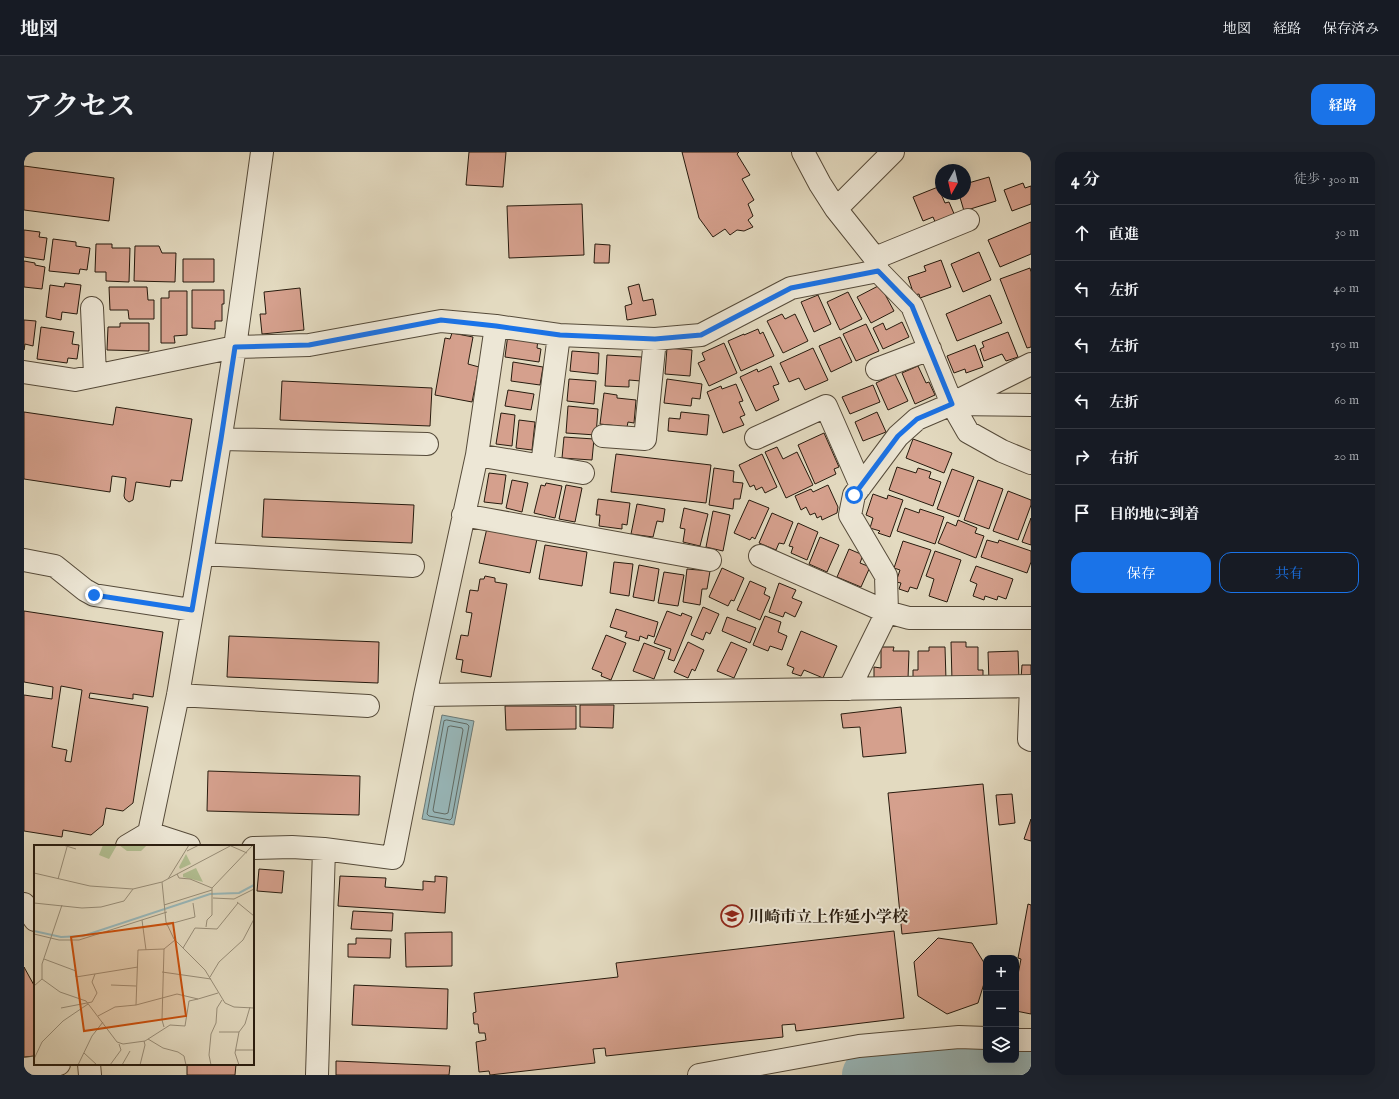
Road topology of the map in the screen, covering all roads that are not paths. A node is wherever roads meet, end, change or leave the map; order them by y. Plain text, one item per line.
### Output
1 (262, 152) edge
2 (803, 152) edge
3 (893, 152) edge
4 (836, 209) junction
5 (968, 220) dead end
6 (877, 264) junction
7 (92, 308) dead end
8 (496, 326) junction
9 (560, 335) junction
10 (655, 339) junction
11 (235, 347) junction
12 (930, 349) junction
13 (1031, 364) edge
14 (878, 369) dead end
15 (24, 372) edge
16 (95, 376) junction
17 (952, 404) junction
18 (1031, 405) edge
19 (603, 436) dead end
20 (756, 438) dead end
21 (221, 439) junction
22 (427, 444) dead end
23 (477, 455) junction
24 (1031, 463) edge
25 (542, 465) junction
26 (583, 473) dead end
27 (861, 486) junction
28 (463, 515) junction
29 (202, 554) junction
30 (760, 556) dead end
31 (24, 560) edge
32 (710, 560) dead end
33 (413, 566) dead end
34 (192, 610) junction
35 (887, 612) junction
36 (1031, 618) edge
37 (849, 689) junction
38 (178, 695) junction
39 (425, 695) junction
40 (368, 706) dead end
41 (1031, 740) edge
42 (149, 833) junction
43 (129, 845) edge
44 (186, 845) edge
45 (254, 848) edge
46 (324, 849) junction
47 (34, 899) edge
48 (24, 904) edge
49 (34, 919) edge
50 (983, 1038) edge
51 (1019, 1040) edge
52 (1031, 1040) edge
53 (52, 1065) edge
54 (89, 1065) edge
55 (24, 1069) edge
56 (90, 1075) edge
57 (317, 1075) edge
58 (699, 1075) edge

1 - 11 street
2 - 4 street
3 - 4 street
4 - 6 street
5 - 6 street
6 - 10 street
6 - 12 street
7 - 16 street
8 - 9 street
8 - 11 street
8 - 23 street
9 - 10 street
9 - 25 street
10 - 19 street
11 - 16 street
11 - 21 street
12 - 14 street
12 - 17 street
13 - 17 street
15 - 16 street
17 - 18 street
17 - 24 street
17 - 27 street
20 - 27 street
21 - 22 street
21 - 29 street
23 - 25 street
23 - 28 street
25 - 26 street
27 - 35 street
28 - 32 street
28 - 39 street
29 - 33 street
29 - 34 street
30 - 35 street
31 - 34 street
34 - 38 street
35 - 36 street
35 - 37 street
37 - 39 street
37 - 41 street
38 - 40 street
38 - 42 street
39 - 46 street
42 - 43 street
42 - 44 street
45 - 46 street
46 - 57 street
47 - 48 street
48 - 49 street
50 - 58 street
51 - 52 street
53 - 55 street
54 - 56 street

